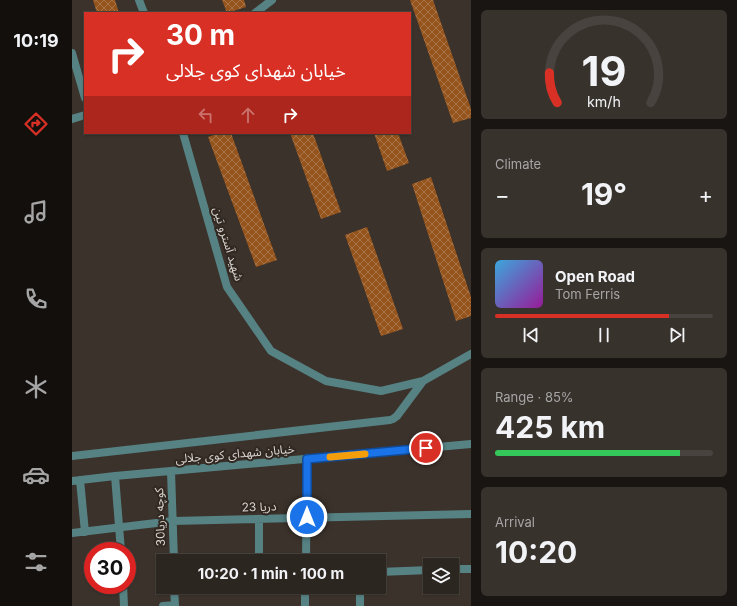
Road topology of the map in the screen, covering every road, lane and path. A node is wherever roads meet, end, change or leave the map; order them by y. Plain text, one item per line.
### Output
1 (139, 0) edge
2 (272, 0) edge
3 (144, 12) edge
4 (256, 12) edge
5 (72, 53) edge
6 (84, 95) edge
7 (84, 115) edge
8 (72, 119) edge
9 (183, 134) edge
10 (471, 354) edge
11 (423, 381) junction
12 (471, 444) edge
13 (72, 456) edge
14 (307, 459) junction
15 (171, 471) junction
16 (115, 476) junction
17 (76, 480) edge
18 (471, 514) edge
19 (307, 517) junction
20 (259, 519) junction
21 (173, 521) junction
22 (119, 527) junction
23 (85, 532) junction
24 (72, 533) edge
25 (120, 542) edge
26 (174, 554) edge
27 (259, 554) edge
28 (306, 554) edge
29 (459, 569) edge
30 (471, 569) edge
31 (423, 570) edge
32 (386, 572) edge
33 (123, 594) edge
34 (174, 594) edge
35 (305, 594) edge
36 (360, 594) edge
37 (124, 606) edge
38 (163, 606) edge
39 (305, 606) edge
40 (360, 606) edge

1 - 3 street
2 - 4 street
5 - 6 street
7 - 8 street
9 - 11 street, شهید آسترو تین
10 - 11 street, شهید آسترو تین
11 - 13 street
12 - 14 street, خیابان شهدای کوی جلالی
14 - 15 street, خیابان شهدای کوی جلالی
14 - 19 street
15 - 16 street, خیابان شهدای کوی جلالی
15 - 21 street, کوچه دریا30
16 - 17 street, خیابان شهدای کوی جلالی
16 - 22 street
17 - 23 street
18 - 19 street, دریا 23
19 - 20 street, دریا 23
19 - 28 street
20 - 21 street, دریا 23
20 - 27 street
21 - 22 street, دریا 23
21 - 26 street, کوچه دریا30
22 - 23 street, دریا 23
22 - 25 street
23 - 24 street, دریا 23
29 - 30 street
31 - 32 street
33 - 37 street
34 - 38 street
35 - 39 street
36 - 40 street

